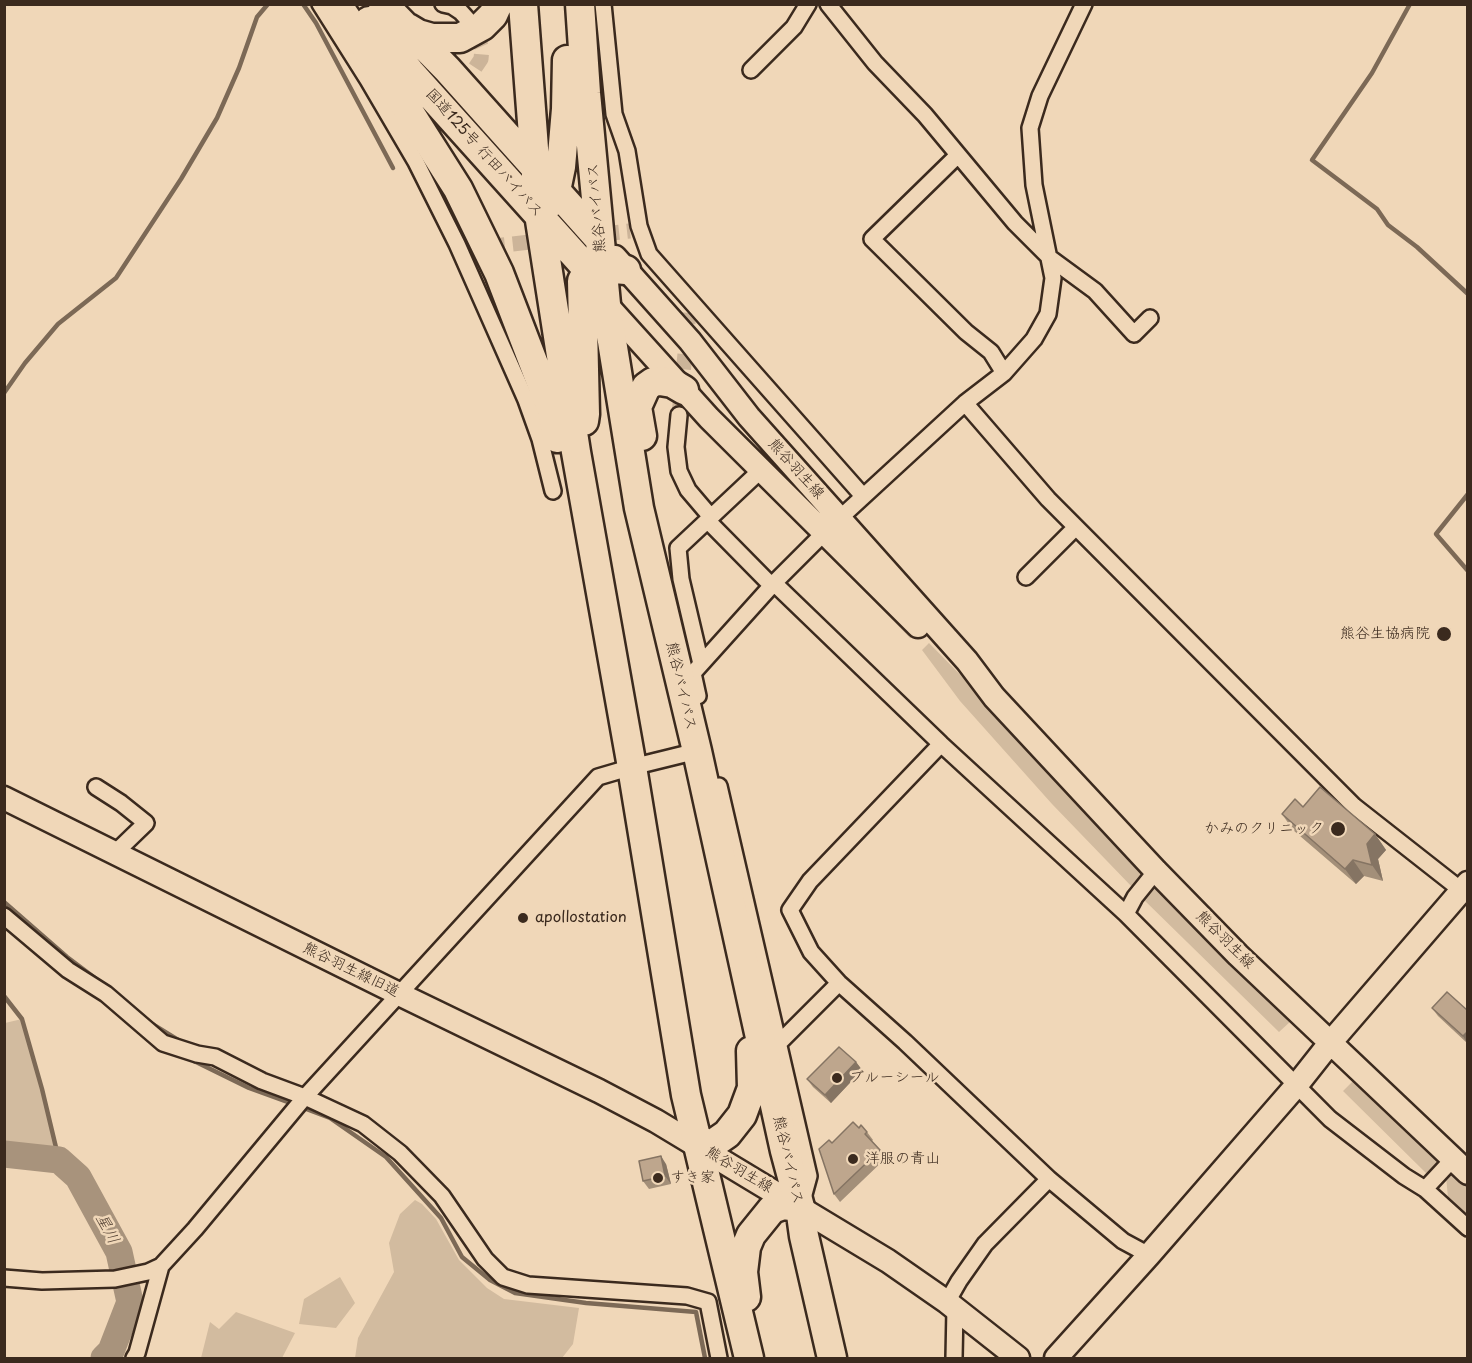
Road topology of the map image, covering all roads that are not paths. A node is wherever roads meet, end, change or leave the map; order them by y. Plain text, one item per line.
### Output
1 (321, 4) edge
2 (337, 4) edge
3 (357, 4) edge
4 (443, 4) edge
5 (498, 4) edge
6 (523, 4) edge
7 (569, 4) edge
8 (580, 4) edge
9 (603, 4) edge
10 (808, 4) edge
11 (828, 4) edge
12 (1084, 4) edge
13 (390, 12) edge
14 (470, 22) tunnel mouth
15 (751, 70) dead end
16 (958, 155) junction
17 (536, 167) junction
18 (556, 191) junction
19 (539, 214) junction
20 (1050, 258) junction
21 (604, 262) junction
22 (606, 304) junction
23 (1150, 318) dead end
24 (1004, 372) junction
25 (682, 403) junction
26 (965, 403) junction
27 (576, 452) junction
28 (761, 470) junction
29 (553, 491) dead end
30 (783, 492) junction
31 (863, 496) junction
32 (586, 508) junction
33 (639, 508) junction
34 (709, 518) junction
35 (840, 518) junction
36 (1076, 527) junction
37 (824, 533) junction
38 (1026, 577) dead end
39 (773, 584) junction
40 (700, 664) junction
41 (994, 697) junction
42 (942, 744) junction
43 (696, 751) junction
44 (632, 766) junction
45 (96, 787) dead end
46 (4, 798) edge
47 (115, 853) junction
48 (1156, 871) junction
49 (1464, 886) edge
50 (1126, 914) junction
51 (4, 916) edge
52 (745, 971) junction
53 (839, 983) junction
54 (399, 994) junction
55 (1330, 1043) junction
56 (778, 1044) junction
57 (1296, 1086) junction
58 (304, 1098) junction
59 (697, 1144) junction
60 (1460, 1166) edge
61 (1049, 1179) junction
62 (1425, 1189) junction
63 (800, 1207) junction
64 (1467, 1228) edge
65 (1149, 1255) junction
66 (155, 1269) junction
67 (4, 1278) edge
68 (951, 1305) junction
69 (134, 1359) edge
70 (719, 1359) edge
71 (750, 1359) edge
72 (832, 1359) edge
73 (954, 1359) edge
74 (1018, 1359) edge
75 (1056, 1359) edge

1 - 29 street
2 - 32 highway
3 - 19 highway, 国道125号 行田バイパス
4 - 14 street
5 - 13 highway
6 - 17 highway
7 - 18 highway
8 - 21 highway, 熊谷バイパス
9 - 31 street
10 - 15 street
11 - 16 street
12 - 20 street
13 - 17 highway, 国道125号 行田バイパス
16 - 20 street
16 - 24 street
17 - 18 highway, 国道125号 行田バイパス
17 - 19 highway
18 - 19 highway
18 - 21 highway, 国道125号 行田バイパス
19 - 21 highway, 国道125号 行田バイパス
19 - 27 highway
20 - 23 street
20 - 24 street
21 - 22 highway, 国道125号 行田バイパス
21 - 27 highway
21 - 30 main road
21 - 35 main road, 熊谷羽生線
22 - 25 main road, 熊谷羽生線
22 - 33 highway, 熊谷バイパス
24 - 26 street
25 - 28 main road, 熊谷羽生線
25 - 33 highway
25 - 34 street
26 - 31 street
26 - 36 street
27 - 32 highway
28 - 30 main road, 熊谷羽生線
28 - 34 street
30 - 37 main road, 熊谷羽生線
31 - 35 street
32 - 44 highway
33 - 43 highway, 熊谷バイパス
34 - 39 street
34 - 40 street
35 - 41 main road, 熊谷羽生線
36 - 38 street
36 - 49 street
37 - 39 street
37 - 41 main road, 熊谷羽生線
39 - 40 street
39 - 42 street
40 - 56 street
41 - 48 main road, 熊谷羽生線
42 - 50 street
42 - 53 street
43 - 44 street
43 - 52 highway, 熊谷バイパス
44 - 54 street
44 - 59 highway
45 - 47 street
46 - 47 main road, 熊谷羽生線旧道
47 - 54 main road, 熊谷羽生線旧道
48 - 50 street
48 - 55 main road, 熊谷羽生線
49 - 55 main road
50 - 57 street
51 - 58 street
52 - 59 highway
52 - 63 highway, 熊谷バイパス
53 - 56 street
53 - 61 street
54 - 58 street
54 - 59 main road, 熊谷羽生線旧道
55 - 57 main road
55 - 60 main road, 熊谷羽生線
56 - 63 street
57 - 62 street
57 - 65 main road
58 - 66 street
58 - 70 street
59 - 63 main road, 熊谷羽生線
59 - 71 highway
60 - 62 street
61 - 65 street
61 - 68 street
62 - 64 street
63 - 68 main road, 熊谷羽生線
63 - 71 highway
63 - 72 highway, 熊谷バイパス
65 - 75 main road
66 - 67 street
66 - 69 street
68 - 73 street
68 - 74 main road, 熊谷羽生線

